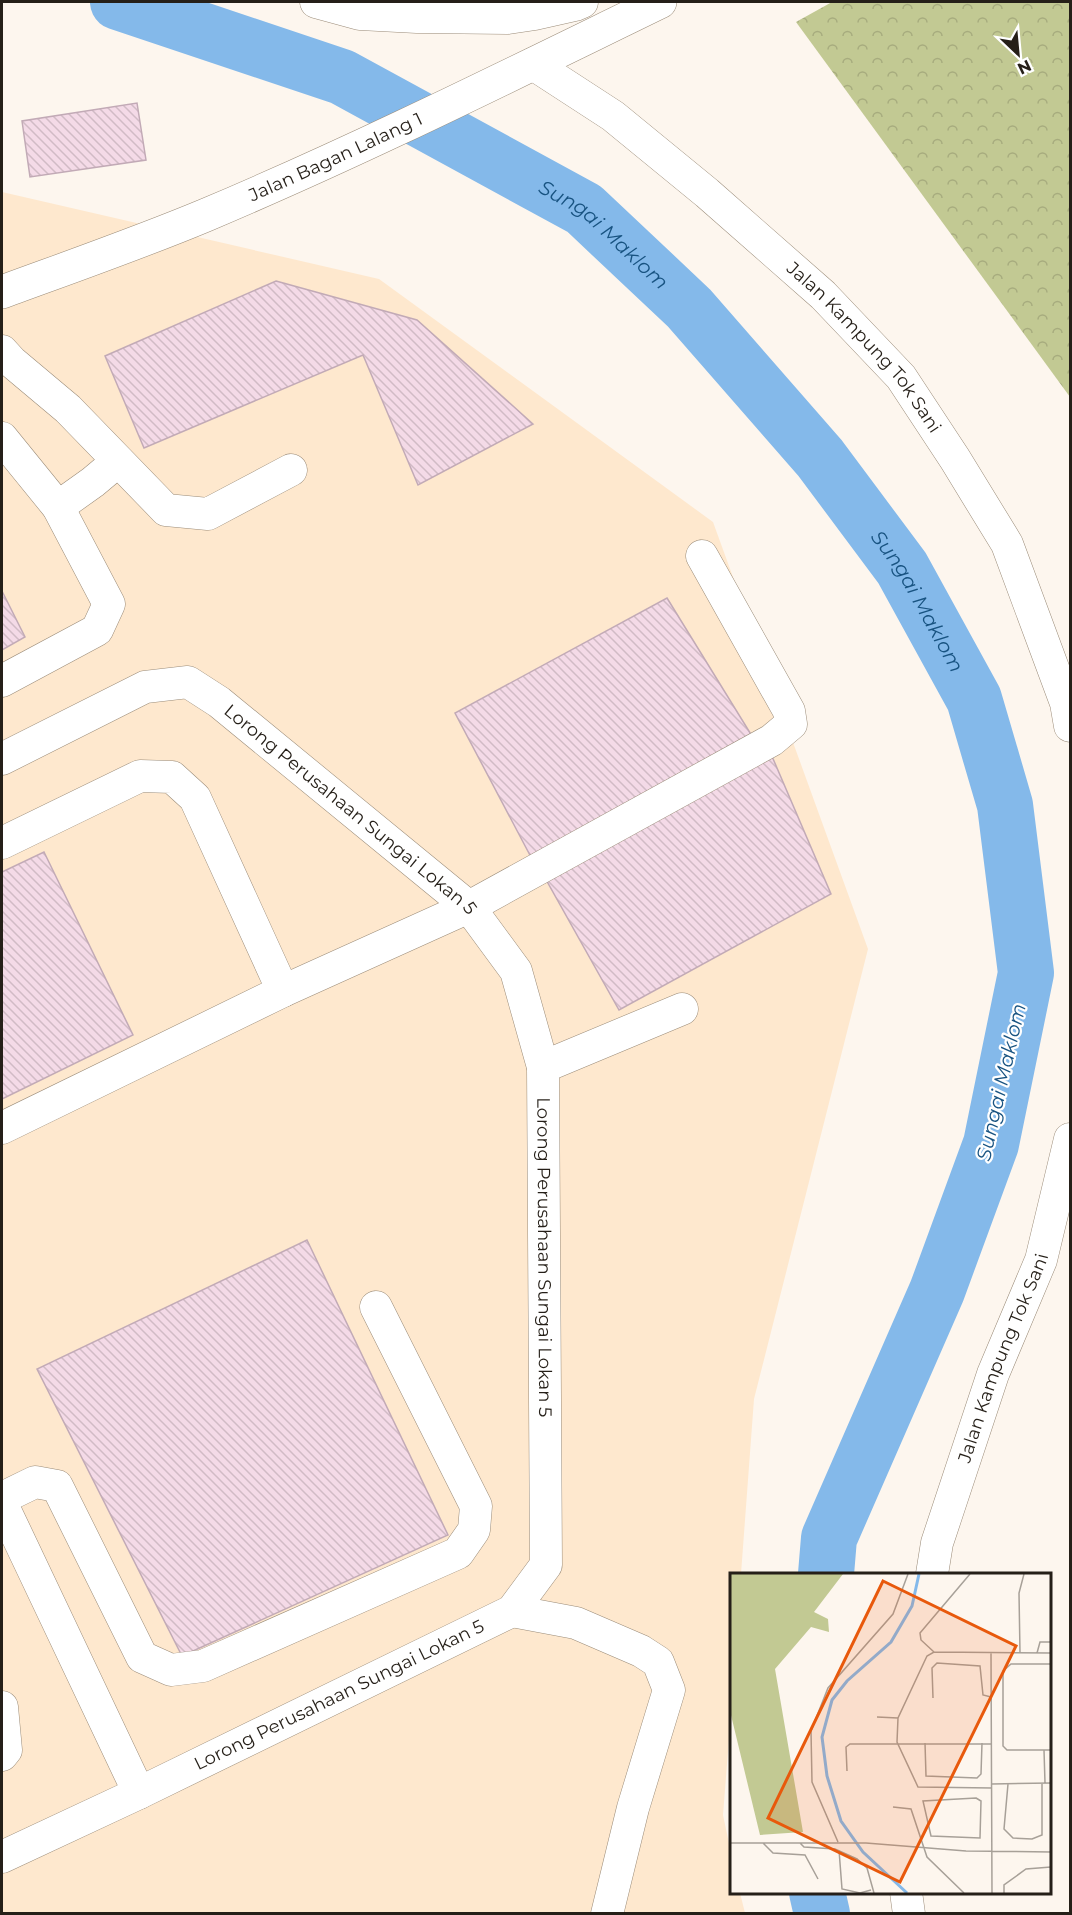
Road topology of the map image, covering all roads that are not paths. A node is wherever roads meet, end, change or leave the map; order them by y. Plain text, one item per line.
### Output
1 (316, 2) edge
2 (582, 2) edge
3 (660, 2) edge
4 (501, 10) edge
5 (525, 68) junction
6 (2, 292) edge
7 (2, 351) edge
8 (2, 438) edge
9 (118, 461) junction
10 (291, 470) dead end
11 (58, 507) junction
12 (702, 556) dead end
13 (2, 681) edge
14 (1071, 726) edge
15 (2, 759) edge
16 (2, 843) edge
17 (469, 907) junction
18 (283, 991) junction
19 (682, 1009) dead end
20 (543, 1066) junction
21 (2, 1128) edge
22 (1071, 1139) edge
23 (376, 1307) dead end
24 (2, 1498) edge
25 (2, 1504) edge
26 (932, 1573) edge
27 (512, 1611) junction
28 (2, 1707) edge
29 (2, 1755) edge
30 (139, 1792) junction
31 (2, 1857) edge
32 (906, 1894) edge
33 (607, 1914) edge
34 (909, 1914) edge

1 - 4 street
2 - 4 street
3 - 5 main road, Jalan Bagan Lalang 1
5 - 6 main road, Jalan Bagan Lalang 1
5 - 14 street, Jalan Kampung Tok Sani
7 - 9 street
8 - 11 street
9 - 10 street
9 - 11 street
11 - 13 street
12 - 17 street
15 - 17 street, Lorong Perusahaan Sungai Lokan 5
16 - 18 street
17 - 18 street
17 - 20 street, Lorong Perusahaan Sungai Lokan 5
18 - 21 street
19 - 20 street
20 - 27 street, Lorong Perusahaan Sungai Lokan 5
22 - 26 street, Jalan Kampung Tok Sani
23 - 24 street
25 - 30 street
27 - 30 street, Lorong Perusahaan Sungai Lokan 5
27 - 33 street
28 - 29 street
30 - 31 street, Lorong Perusahaan Sungai Lokan 5
32 - 34 street

